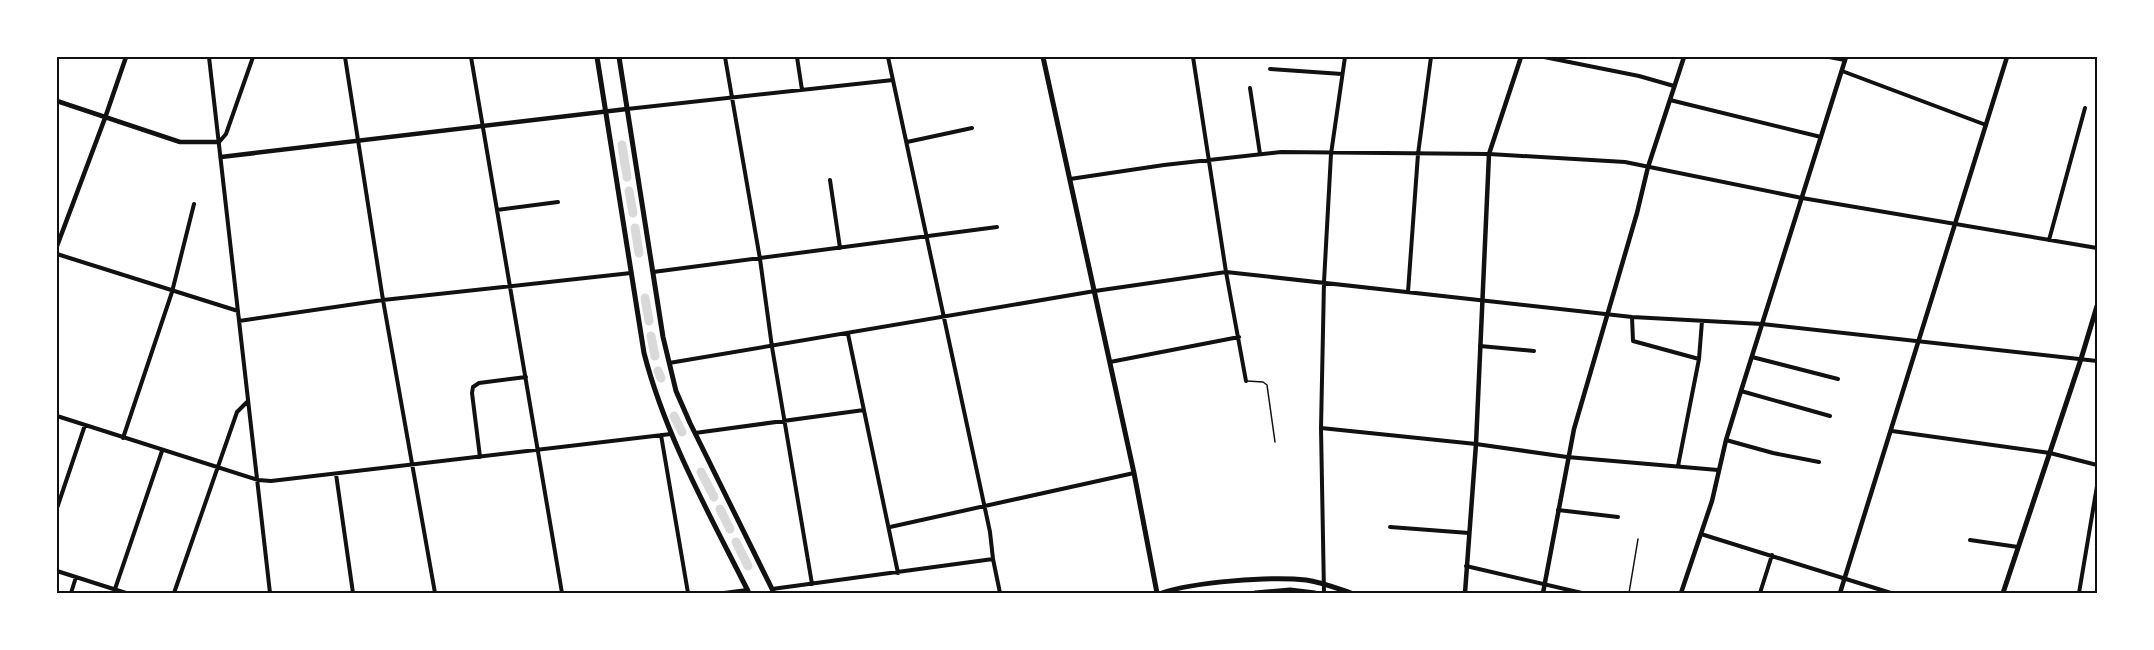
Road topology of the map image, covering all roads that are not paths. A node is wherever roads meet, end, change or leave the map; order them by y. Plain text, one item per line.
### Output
1 (126, 57) edge
2 (209, 57) edge
3 (253, 57) edge
4 (345, 57) edge
5 (471, 57) edge
6 (597, 57) edge
7 (619, 57) edge
8 (725, 57) edge
9 (797, 57) edge
10 (888, 57) edge
11 (1043, 57) edge
12 (1193, 57) edge
13 (1345, 57) edge
14 (1431, 57) edge
15 (1521, 57) edge
16 (1544, 57) edge
17 (1684, 57) edge
18 (1829, 57) edge
19 (2007, 57) edge
20 (1845, 59) edge
21 (1270, 69) dead end
22 (1842, 70) junction
23 (1342, 75) junction
24 (893, 80) junction
25 (1674, 86) junction
26 (1250, 88) dead end
27 (802, 90) junction
28 (732, 99) junction
29 (1670, 100) junction
30 (57, 101) edge
31 (2085, 108) dead end
32 (627, 109) junction
33 (605, 111) junction
34 (105, 118) junction
35 (483, 125) junction
36 (1986, 125) junction
37 (972, 128) dead end
38 (1821, 137) junction
39 (358, 141) junction
40 (219, 142) junction
41 (907, 142) junction
42 (1418, 153) junction
43 (1260, 154) junction
44 (1331, 154) junction
45 (1489, 154) junction
46 (221, 157) junction
47 (1210, 159) junction
48 (1648, 167) junction
49 (1070, 179) junction
50 (830, 180) dead end
51 (1802, 198) junction
52 (558, 202) dead end
53 (194, 204) dead end
54 (497, 210) junction
55 (1956, 224) junction
56 (997, 227) dead end
57 (926, 237) junction
58 (2049, 240) junction
59 (57, 246) edge
60 (840, 248) junction
61 (2097, 248) edge
62 (57, 254) edge
63 (760, 259) junction
64 (653, 272) junction
65 (1226, 272) junction
66 (631, 273) junction
67 (1324, 282) junction
68 (511, 286) junction
69 (1095, 291) junction
70 (172, 292) junction
71 (1408, 292) junction
72 (383, 300) junction
73 (1482, 301) junction
74 (2097, 306) edge
75 (238, 311) junction
76 (1608, 314) junction
77 (943, 316) junction
78 (1632, 317) junction
79 (239, 321) junction
80 (1702, 321) junction
81 (1762, 324) junction
82 (848, 334) junction
83 (1239, 337) junction
84 (1917, 342) junction
85 (1480, 346) junction
86 (772, 347) junction
87 (1534, 351) dead end
88 (1752, 357) junction
89 (1699, 359) junction
90 (2081, 359) junction
91 (2097, 361) edge
92 (1109, 362) junction
93 (669, 363) junction
94 (526, 377) junction
95 (1838, 379) dead end
96 (1246, 381) joint
97 (1741, 391) junction
98 (248, 401) junction
99 (864, 410) junction
100 (57, 416) edge
101 (1830, 416) dead end
102 (786, 421) junction
103 (85, 425) junction
104 (1321, 428) junction
105 (1892, 431) junction
106 (695, 433) junction
107 (671, 434) junction
108 (661, 435) junction
109 (123, 438) junction
110 (1726, 440) junction
111 (1275, 442) dead end
112 (1476, 444) junction
113 (538, 449) junction
114 (162, 451) junction
115 (2050, 453) junction
116 (480, 457) junction
117 (1567, 457) junction
118 (1819, 462) dead end
119 (413, 465) junction
120 (2097, 465) edge
121 (1678, 466) junction
122 (217, 468) junction
123 (1718, 470) junction
124 (1134, 473) junction
125 (336, 474) junction
126 (258, 480) junction
127 (2097, 486) edge
128 (984, 506) junction
129 (57, 508) edge
130 (1558, 510) junction
131 (1618, 517) dead end
132 (890, 527) junction
133 (1390, 527) dead end
134 (1468, 533) junction
135 (1701, 534) junction
136 (1638, 539) dead end
137 (1970, 540) dead end
138 (2019, 547) junction
139 (1772, 555) junction
140 (993, 559) junction
141 (1466, 566) junction
142 (57, 571) edge
143 (898, 573) junction
144 (76, 577) junction
145 (1845, 578) junction
146 (812, 584) junction
147 (1323, 584) junction
148 (1546, 584) junction
149 (115, 590) junction
150 (748, 591) edge
151 (773, 591) edge
152 (70, 593) edge
153 (126, 593) edge
154 (174, 593) edge
155 (270, 593) edge
156 (353, 593) edge
157 (435, 593) edge
158 (562, 593) edge
159 (688, 593) edge
160 (724, 593) edge
161 (1000, 593) edge
162 (1157, 593) edge
163 (1162, 593) edge
164 (1255, 593) edge
165 (1315, 593) edge
166 (1324, 593) edge
167 (1351, 593) edge
168 (1465, 593) edge
169 (1543, 593) edge
170 (1582, 593) edge
171 (1629, 593) edge
172 (1682, 593) edge
173 (1760, 593) edge
174 (1840, 593) edge
175 (1891, 593) edge
176 (2003, 593) edge
177 (2079, 593) edge

1 - 34 street
2 - 40 street
3 - 40 street
4 - 39 street
5 - 35 street
6 - 33 main road
7 - 32 main road
8 - 28 street
9 - 27 street
10 - 24 street
11 - 49 main road
12 - 47 street
13 - 23 street
14 - 42 street
15 - 45 street
16 - 25 street
17 - 25 street
18 - 20 street
19 - 36 street
20 - 22 street
21 - 23 street
22 - 36 street
22 - 38 street
23 - 44 street
24 - 27 street
24 - 41 street
25 - 29 street
26 - 43 street
27 - 28 street
28 - 32 street
28 - 63 street
29 - 38 street
29 - 48 street
30 - 34 street
31 - 58 street
32 - 33 street
32 - 64 main road
33 - 35 street
33 - 66 main road
34 - 40 street
34 - 59 street
35 - 39 street
35 - 54 street
36 - 55 street
37 - 41 street
38 - 51 street
39 - 46 street
39 - 72 street
40 - 46 street
41 - 57 street
42 - 44 street
42 - 45 street
42 - 71 street
43 - 44 street
43 - 47 street
44 - 67 street
45 - 48 street
45 - 73 street
46 - 75 street
47 - 49 street
47 - 65 street
48 - 51 street
48 - 76 street
49 - 69 main road
50 - 60 street
51 - 55 street
51 - 81 street
52 - 54 street
53 - 70 street
54 - 68 street
55 - 58 street
55 - 84 street
56 - 57 street
57 - 60 street
57 - 77 street
58 - 61 street
60 - 63 street
62 - 70 street
63 - 64 street
63 - 86 street
64 - 93 main road
65 - 67 street
65 - 69 street
65 - 83 street
66 - 68 street
66 - 107 main road
67 - 71 street
67 - 104 street
68 - 72 street
68 - 94 street
69 - 77 street
69 - 92 main road
70 - 75 street
70 - 109 street
71 - 73 street
72 - 79 street
72 - 119 street
73 - 76 street
73 - 85 street
74 - 90 main road
75 - 79 street
76 - 78 street
76 - 117 street
77 - 82 street
77 - 128 street
78 - 80 street
78 - 89 street
79 - 98 street
80 - 81 street
80 - 89 street
81 - 84 street
81 - 88 street
82 - 86 street
82 - 99 street
83 - 92 street
83 - 96 street
84 - 90 street
84 - 105 street
85 - 87 street
85 - 112 street
86 - 93 street
86 - 102 street
88 - 95 street
88 - 97 street
89 - 121 street
90 - 91 street
90 - 115 main road
92 - 124 main road
93 - 106 main road
94 - 113 street
94 - 116 street
96 - 111 lane
97 - 101 street
97 - 110 street
98 - 122 street
98 - 126 street
99 - 102 street
99 - 132 street
100 - 103 street
102 - 106 street
102 - 146 street
103 - 109 street
103 - 129 street
104 - 112 street
104 - 147 street
105 - 115 street
105 - 145 street
106 - 151 main road
107 - 108 street
107 - 150 main road
108 - 113 street
108 - 159 street
109 - 114 street
110 - 118 street
110 - 123 street
112 - 117 street
112 - 134 street
113 - 116 street
113 - 158 street
114 - 122 street
114 - 149 street
115 - 120 street
115 - 138 main road
116 - 119 street
117 - 121 street
117 - 130 street
119 - 125 street
119 - 157 street
121 - 123 street
122 - 126 street
122 - 154 street
123 - 135 street
124 - 128 street
124 - 162 main road
125 - 126 street
125 - 156 street
126 - 155 street
127 - 177 street
128 - 132 street
128 - 140 street
130 - 131 street
130 - 148 street
132 - 143 street
133 - 134 street
134 - 141 street
135 - 139 street
135 - 172 street
136 - 171 lane
137 - 138 street
138 - 176 main road
139 - 145 street
139 - 173 street
140 - 143 street
140 - 161 street
141 - 148 street
141 - 168 street
142 - 144 street
143 - 146 street
144 - 149 street
144 - 152 street
145 - 174 street
145 - 175 street
146 - 151 street
147 - 163 main road
147 - 166 street
147 - 167 main road
148 - 169 street
148 - 170 street
149 - 153 street
150 - 160 street
164 - 165 main road

